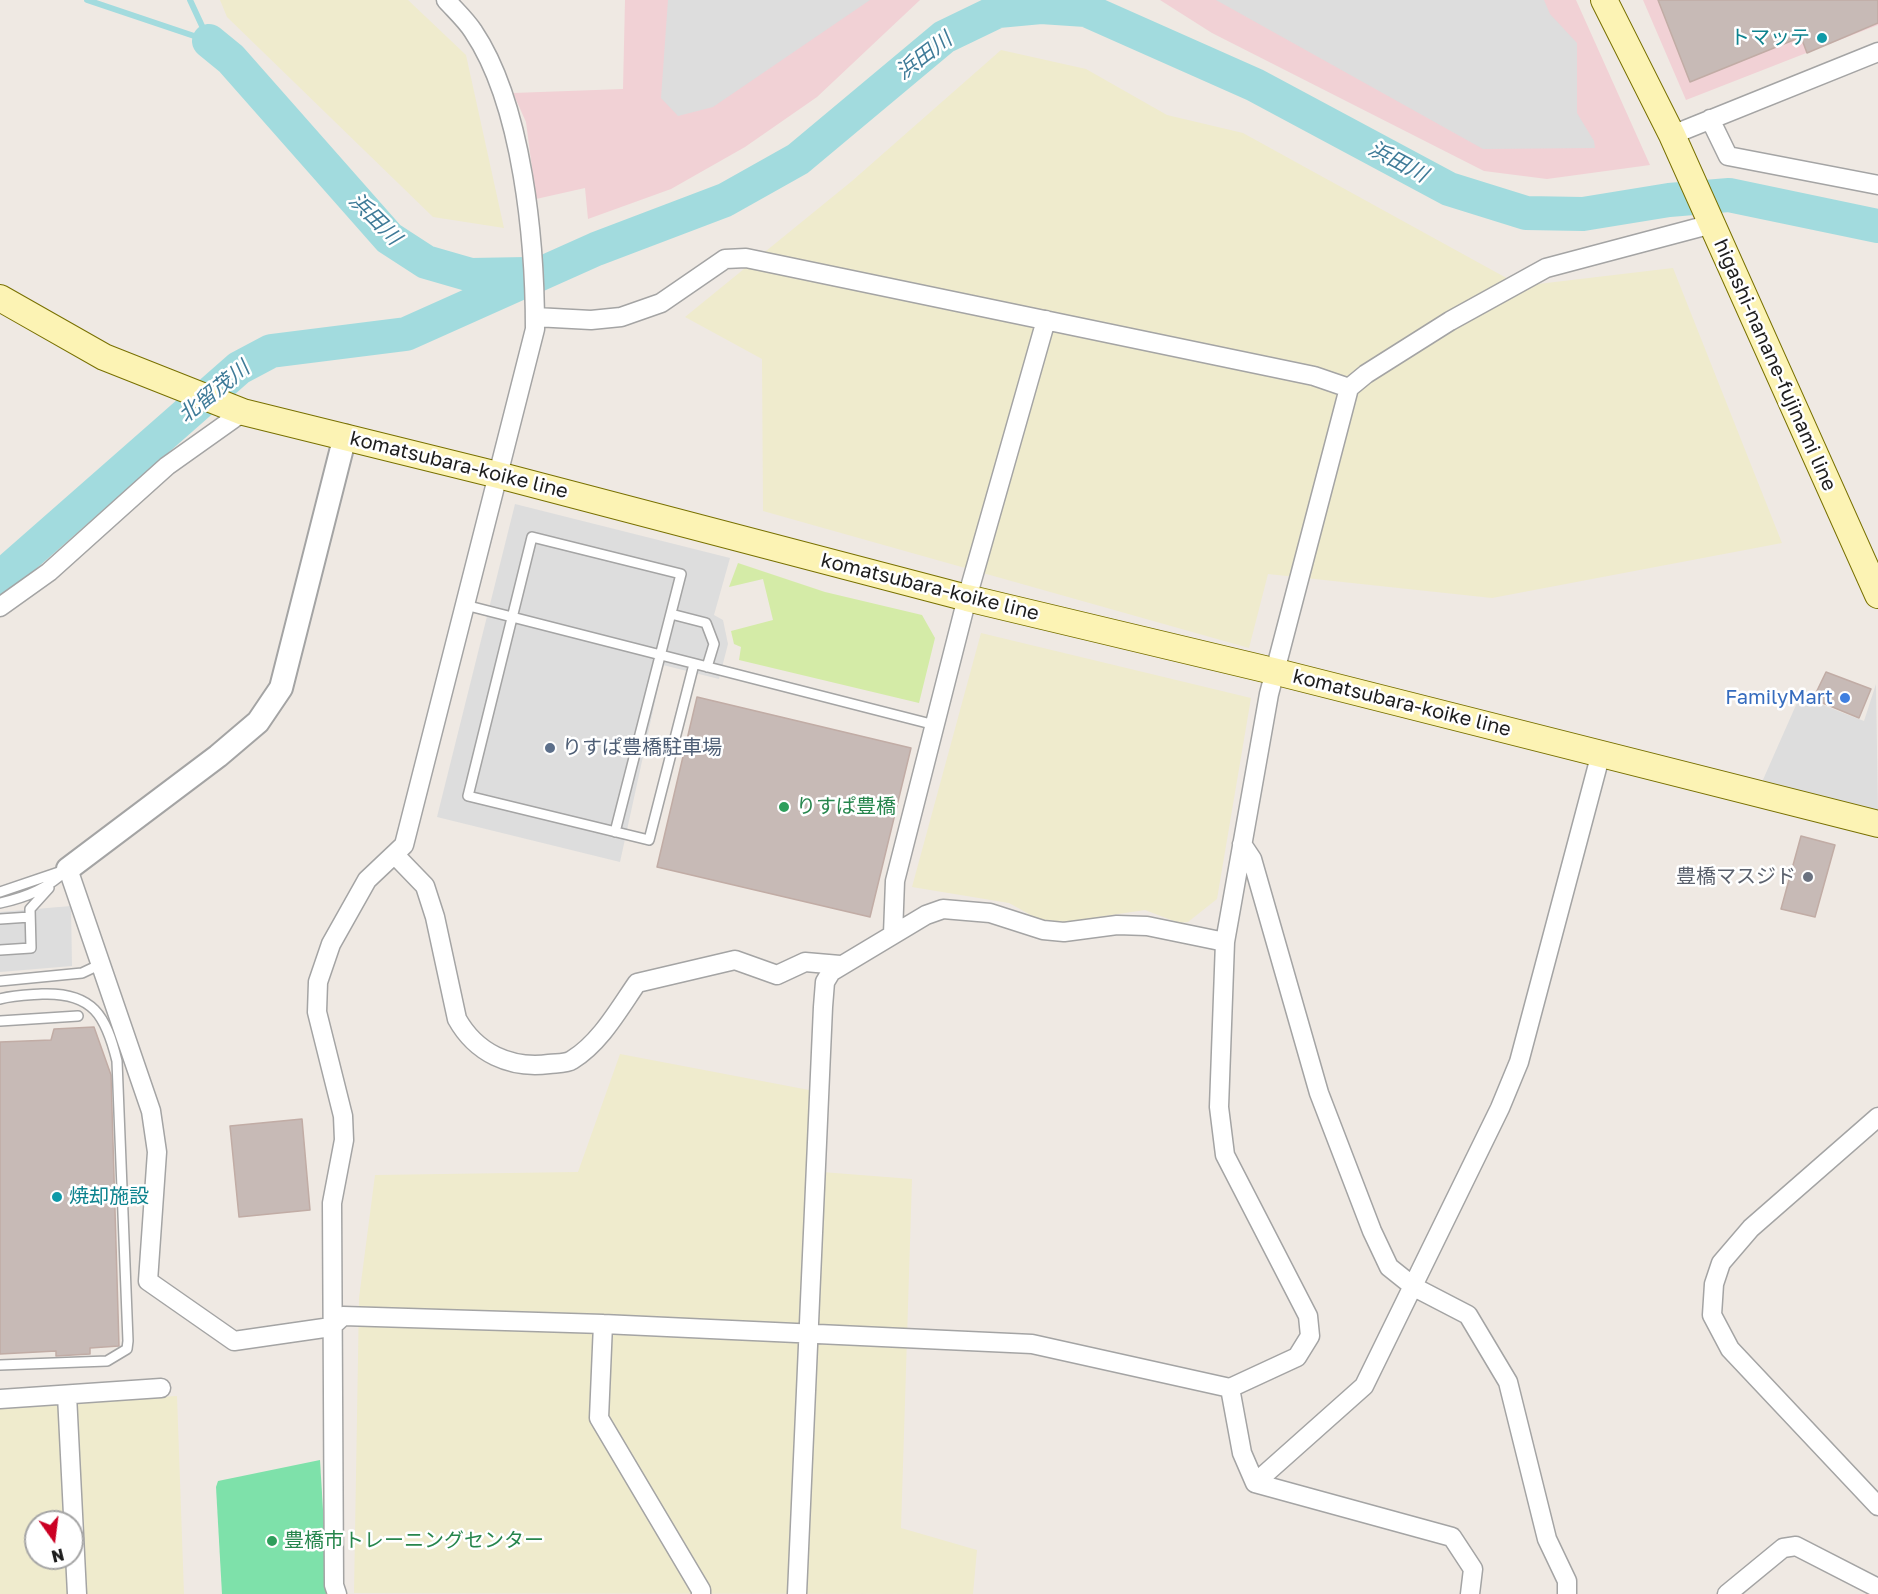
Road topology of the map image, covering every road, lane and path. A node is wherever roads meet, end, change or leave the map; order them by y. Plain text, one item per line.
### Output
1 (446, 0) edge
2 (1604, 0) edge
3 (1623, 0) edge
4 (1878, 52) edge
5 (1710, 119) junction
6 (1672, 135) junction
7 (1878, 185) edge
8 (1712, 224) junction
9 (0, 298) edge
10 (536, 311) junction
11 (1046, 320) junction
12 (1349, 388) junction
13 (237, 409) junction
14 (345, 436) junction
15 (498, 475) junction
16 (1878, 595) edge
17 (967, 598) junction
18 (465, 605) junction
19 (0, 607) edge
20 (671, 614) junction
21 (512, 618) junction
22 (660, 655) junction
23 (694, 664) junction
24 (707, 667) junction
25 (1277, 672) junction
26 (935, 725) junction
27 (1601, 753) junction
28 (1878, 824) edge
29 (615, 832) junction
30 (1242, 844) junction
31 (395, 855) junction
32 (68, 869) junction
33 (52, 884) junction
34 (0, 892) edge
35 (0, 903) edge
36 (30, 917) junction
37 (0, 919) edge
38 (893, 934) junction
39 (1225, 942) junction
40 (0, 950) edge
41 (101, 964) junction
42 (840, 965) junction
43 (0, 981) edge
44 (0, 999) edge
45 (78, 1016) dead end
46 (0, 1021) edge
47 (1878, 1117) edge
48 (1414, 1287) junction
49 (603, 1324) junction
50 (331, 1327) junction
51 (809, 1334) junction
52 (13, 1354) dead end
53 (0, 1365) edge
54 (14, 1365) junction
55 (161, 1388) dead end
56 (1230, 1388) junction
57 (67, 1395) junction
58 (0, 1399) edge
59 (1255, 1483) junction
60 (1878, 1506) edge
61 (1878, 1588) edge
62 (76, 1594) edge
63 (337, 1594) edge
64 (701, 1594) edge
65 (797, 1594) edge
66 (1470, 1594) edge
67 (1567, 1594) edge
68 (1727, 1594) edge

1 - 10 street
2 - 6 main road, higashi-nanane-fujinami line
3 - 6 main road, higashi-nanane-fujinami line
4 - 5 street
5 - 6 street
5 - 7 street
6 - 8 main road, higashi-nanane-fujinami line
8 - 12 street
8 - 16 main road, higashi-nanane-fujinami line
9 - 13 main road, komatsubara-koike line
10 - 11 street
10 - 15 street
11 - 12 street
11 - 17 street
12 - 25 street
13 - 14 main road, komatsubara-koike line
13 - 19 street
14 - 15 main road, komatsubara-koike line
14 - 32 street
15 - 17 main road, komatsubara-koike line
15 - 18 street
17 - 25 main road, komatsubara-koike line
17 - 26 street
18 - 21 lane
18 - 31 street
20 - 21 lane
20 - 22 lane
20 - 24 lane
21 - 22 lane
21 - 29 lane
22 - 23 lane
22 - 29 lane
23 - 24 lane
23 - 29 lane
24 - 26 lane
25 - 27 main road, komatsubara-koike line
25 - 30 street
26 - 38 street
27 - 28 main road, komatsubara-koike line
27 - 48 street
30 - 39 street
30 - 48 street
31 - 42 street
31 - 50 street
32 - 33 lane
32 - 34 lane
32 - 41 street
33 - 35 lane
33 - 36 lane
36 - 37 lane
36 - 40 lane
38 - 39 street
38 - 42 street
39 - 56 street
41 - 43 lane
41 - 50 street
42 - 51 street
44 - 54 lane
45 - 46 lane
47 - 60 street
48 - 59 street
48 - 67 street
49 - 50 street
49 - 51 street
49 - 64 street
50 - 63 street
51 - 56 street
51 - 65 street
52 - 54 lane
53 - 54 lane
55 - 57 street
56 - 59 street
57 - 58 street
57 - 62 street
59 - 66 street
61 - 68 street

